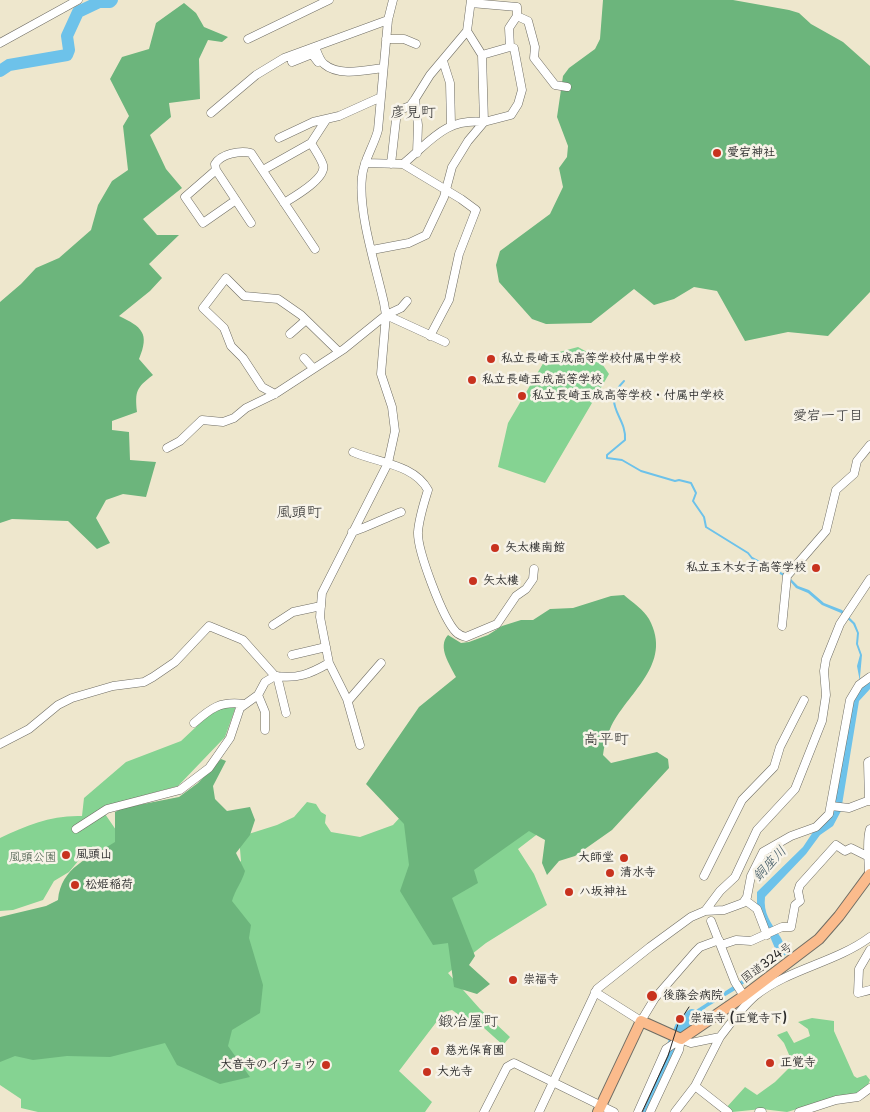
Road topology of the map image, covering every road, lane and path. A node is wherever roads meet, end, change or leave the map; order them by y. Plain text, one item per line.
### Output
1 (78, 0) edge
2 (329, 0) edge
3 (394, 0) edge
4 (471, 2) edge
5 (519, 4) edge
6 (517, 16) junction
7 (388, 20) junction
8 (467, 32) junction
9 (248, 39) dead end
10 (386, 40) junction
11 (0, 43) edge
12 (416, 44) dead end
13 (315, 47) junction
14 (510, 47) junction
15 (482, 55) junction
16 (292, 62) dead end
17 (443, 62) junction
18 (324, 65) junction
19 (383, 68) junction
20 (567, 87) dead end
21 (379, 98) junction
22 (415, 99) junction
23 (396, 111) junction
24 (210, 113) dead end
25 (380, 113) junction
26 (326, 120) junction
27 (484, 122) junction
28 (451, 124) junction
29 (279, 138) dead end
30 (311, 144) junction
31 (417, 153) junction
32 (365, 163) junction
33 (391, 164) junction
34 (403, 164) junction
35 (216, 170) junction
36 (263, 170) junction
37 (445, 190) junction
38 (236, 200) junction
39 (284, 203) junction
40 (251, 223) dead end
41 (315, 249) dead end
42 (372, 250) junction
43 (407, 301) dead end
44 (386, 315) junction
45 (306, 320) junction
46 (290, 334) dead end
47 (430, 336) junction
48 (445, 342) dead end
49 (338, 351) junction
50 (304, 358) dead end
51 (313, 368) junction
52 (275, 394) junction
53 (870, 445) edge
54 (167, 448) dead end
55 (353, 452) dead end
56 (388, 463) junction
57 (400, 512) dead end
58 (352, 532) junction
59 (534, 569) dead end
60 (870, 579) edge
61 (321, 606) junction
62 (273, 625) dead end
63 (782, 626) dead end
64 (326, 647) junction
65 (292, 655) dead end
66 (329, 663) junction
67 (381, 663) dead end
68 (276, 676) junction
69 (870, 677) edge
70 (258, 695) junction
71 (348, 700) junction
72 (804, 700) dead end
73 (244, 704) junction
74 (286, 713) dead end
75 (194, 723) dead end
76 (265, 730) dead end
77 (0, 744) edge
78 (360, 745) dead end
79 (870, 761) edge
80 (870, 800) edge
81 (831, 806) junction
82 (76, 829) dead end
83 (870, 829) edge
84 (869, 857) edge
85 (870, 875) edge
86 (704, 876) dead end
87 (745, 900) junction
88 (705, 911) junction
89 (711, 921) dead end
90 (768, 934) junction
91 (870, 937) edge
92 (720, 943) junction
93 (870, 950) edge
94 (870, 990) edge
95 (595, 992) junction
96 (742, 993) junction
97 (641, 1021) junction
98 (720, 1037) junction
99 (681, 1039) junction
100 (554, 1082) junction
101 (695, 1086) junction
102 (870, 1088) edge
103 (599, 1109) edge
104 (484, 1112) edge
105 (539, 1112) edge
106 (614, 1112) edge
107 (638, 1112) edge
108 (650, 1112) edge
109 (675, 1112) edge
110 (728, 1112) edge
111 (800, 1112) edge

1 - 11 street
2 - 9 street
3 - 7 street
4 - 5 street
4 - 8 street
5 - 6 street
6 - 14 street
6 - 20 street
7 - 10 street
7 - 13 street
8 - 15 street
8 - 17 street
10 - 12 street
10 - 19 street
13 - 18 street
13 - 24 street
14 - 15 street
14 - 27 street
15 - 27 street
16 - 18 street
17 - 22 street
17 - 28 street
18 - 19 street
19 - 21 street
21 - 25 street
21 - 26 street
22 - 23 street
22 - 31 street
23 - 25 street
23 - 33 street
25 - 32 street
26 - 29 street
26 - 30 street
27 - 28 street
27 - 37 street
28 - 31 street
30 - 36 street
30 - 39 street
31 - 34 street
32 - 33 street
32 - 42 street
33 - 34 street
34 - 37 street
35 - 36 street
35 - 38 street
35 - 38 street
36 - 39 street
37 - 42 street
37 - 47 street
38 - 40 street
39 - 41 street
42 - 44 street
43 - 44 street
44 - 47 street
44 - 49 street
44 - 56 street
45 - 46 street
45 - 49 street
45 - 52 street
47 - 48 street
49 - 51 street
50 - 51 street
51 - 52 street
52 - 54 street
53 - 63 street
55 - 56 street
56 - 58 street
56 - 59 street
57 - 58 street
58 - 61 street
60 - 88 street
61 - 62 street
61 - 64 street
64 - 65 street
64 - 66 street
66 - 68 street
66 - 71 street
67 - 71 street
68 - 70 street
68 - 74 street
68 - 77 street
69 - 81 street
70 - 73 street
70 - 76 street
71 - 78 street
72 - 86 street
73 - 75 street
73 - 82 street
79 - 80 street
80 - 81 street
81 - 87 street
83 - 84 street
84 - 85 street
84 - 90 street
85 - 96 highway, 国道324号
87 - 88 street
87 - 90 street
88 - 95 street
89 - 92 street
90 - 92 street
91 - 98 street
92 - 96 street
92 - 97 street
93 - 94 street
95 - 97 street
95 - 100 street
96 - 99 highway, 国道324号
97 - 99 highway
97 - 103 highway
98 - 99 street
98 - 101 street
99 - 107 street
99 - 108 street
100 - 103 street
100 - 104 street
100 - 105 street
101 - 109 street
101 - 110 street
102 - 111 street
103 - 106 street

